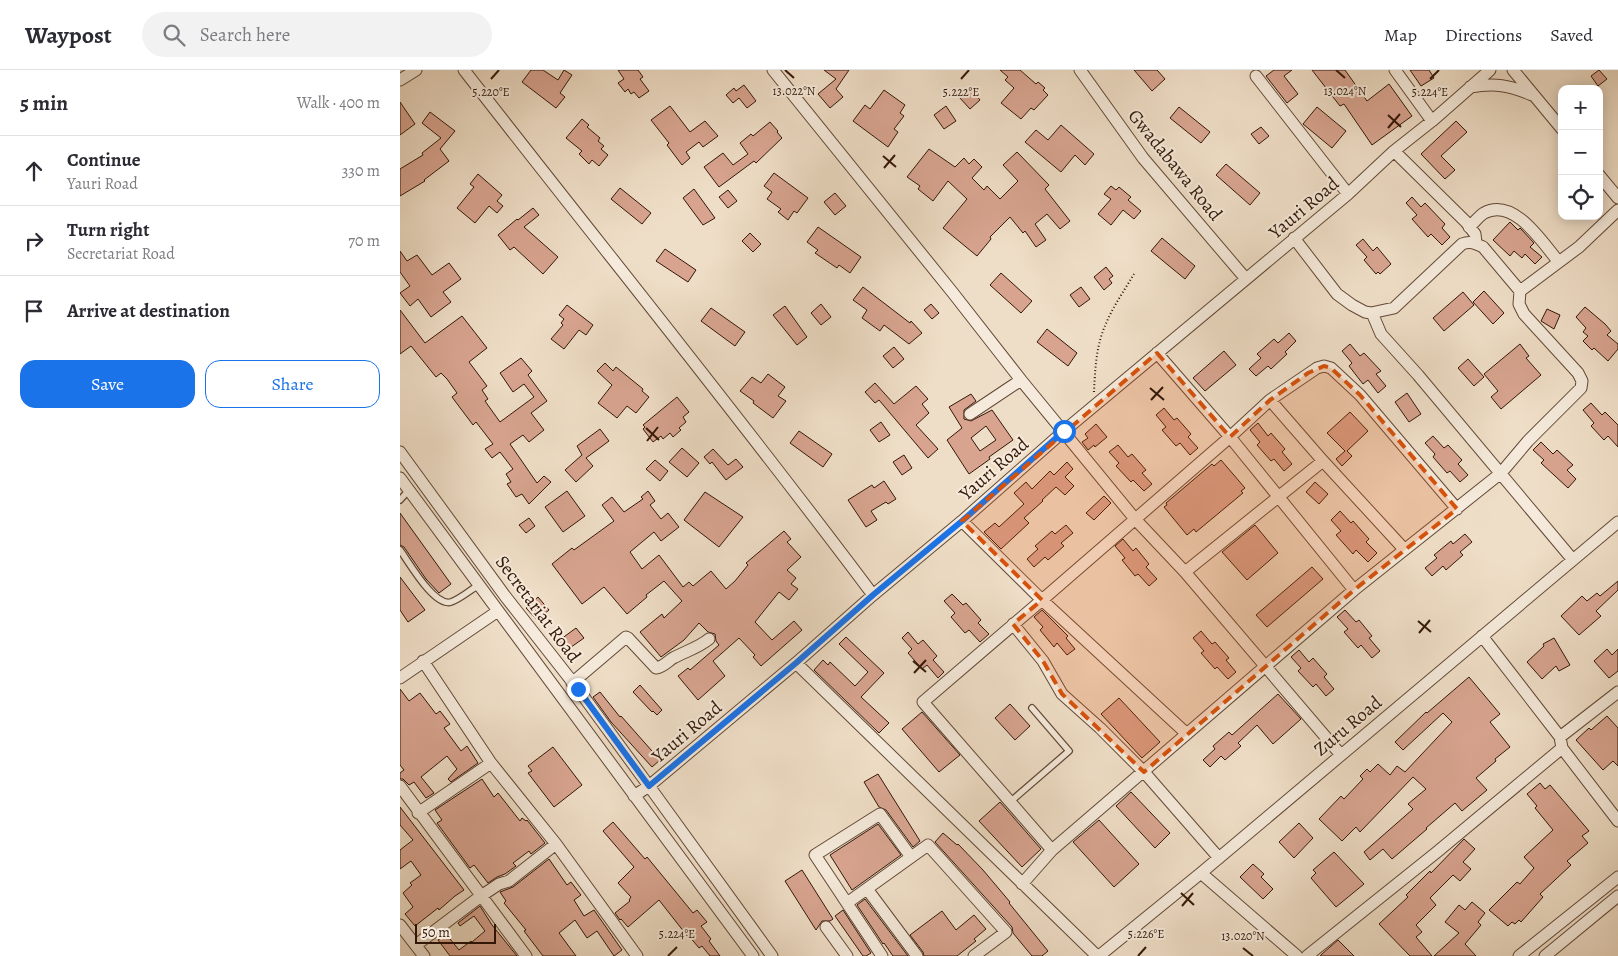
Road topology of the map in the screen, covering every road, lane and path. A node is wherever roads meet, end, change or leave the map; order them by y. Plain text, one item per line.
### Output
1 (416, 70) edge
2 (464, 70) edge
3 (773, 70) edge
4 (1080, 70) edge
5 (1395, 70) edge
6 (1490, 70) edge
7 (1513, 70) edge
8 (1256, 76) dead end
9 (400, 80) edge
10 (1470, 87) junction
11 (1534, 95) junction
12 (1432, 121) junction
13 (1558, 124) edge
14 (1394, 151) junction
15 (1603, 180) edge
16 (1348, 194) junction
17 (1618, 198) edge
18 (1618, 210) edge
19 (1469, 227) junction
20 (1294, 238) junction
21 (1476, 243) junction
22 (1558, 261) junction
23 (1134, 274) dead end
24 (1246, 279) junction
25 (1520, 291) junction
26 (1372, 313) junction
27 (1157, 353) junction
28 (1021, 380) junction
29 (1270, 400) junction
30 (1093, 407) junction
31 (970, 414) dead end
32 (1064, 431) junction
33 (1230, 437) junction
34 (400, 452) edge
35 (1323, 462) junction
36 (1501, 473) junction
37 (400, 478) edge
38 (408, 490) junction
39 (1279, 497) junction
40 (400, 500) edge
41 (1457, 509) junction
42 (1135, 519) junction
43 (962, 521) junction
44 (1618, 522) edge
45 (1404, 549) junction
46 (400, 550) edge
47 (1573, 560) junction
48 (1185, 572) junction
49 (478, 586) junction
50 (1354, 590) junction
51 (873, 595) junction
52 (1042, 600) junction
53 (498, 611) junction
54 (1013, 624) junction
55 (1482, 636) junction
56 (709, 639) dead end
57 (423, 661) junction
58 (796, 663) junction
59 (1264, 666) junction
60 (400, 678) edge
61 (572, 683) junction
62 (1618, 692) edge
63 (1032, 708) dead end
64 (1187, 734) junction
65 (1561, 742) junction
66 (1341, 755) junction
67 (492, 763) junction
68 (1144, 772) junction
69 (400, 786) edge
70 (649, 786) junction
71 (634, 796) junction
72 (1010, 802) junction
73 (418, 813) junction
74 (1618, 821) edge
75 (556, 844) junction
76 (1052, 850) junction
77 (911, 857) junction
78 (1219, 858) junction
79 (1201, 873) junction
80 (1618, 877) edge
81 (1022, 884) junction
82 (867, 889) junction
83 (481, 896) junction
84 (1618, 896) edge
85 (847, 903) junction
86 (400, 925) edge
87 (826, 926) dead end
88 (416, 945) junction
89 (424, 956) edge
90 (526, 956) edge
91 (637, 956) edge
92 (753, 956) edge
93 (772, 956) edge
94 (847, 956) edge
95 (882, 956) edge
96 (917, 956) edge
97 (974, 956) edge
98 (1098, 956) edge
99 (1297, 956) edge
100 (1307, 956) edge
101 (1519, 956) edge
102 (1545, 956) edge

1 - 9 street
2 - 51 street
3 - 28 street
4 - 24 street, Gwadabawa Road
5 - 12 street
6 - 10 street, Yauri Road
7 - 11 street
8 - 16 street
10 - 11 street
10 - 12 street, Yauri Road
11 - 13 street
12 - 14 street, Yauri Road
14 - 16 street, Yauri Road
14 - 19 street
15 - 17 street
16 - 20 street, Yauri Road
18 - 22 street
19 - 21 street
19 - 22 street
20 - 24 street, Yauri Road
20 - 26 street
21 - 25 street
21 - 26 street
22 - 25 street
23 - 30 path
24 - 27 street, Yauri Road
25 - 36 street
26 - 36 street
27 - 30 street, Yauri Road
27 - 33 street
28 - 31 street
28 - 32 street
29 - 33 street
29 - 35 street
29 - 41 street
30 - 32 street, Yauri Road
32 - 42 street
32 - 43 street, Yauri Road
33 - 39 street
33 - 42 street
34 - 61 street, Secretariat Road
35 - 39 street
35 - 45 street
36 - 41 street
36 - 47 street
37 - 38 street, Secretariat Road
38 - 40 lane
38 - 49 street, Secretariat Road
39 - 48 street
39 - 50 street
41 - 45 street
42 - 48 street
42 - 52 street
43 - 51 street, Yauri Road
43 - 52 street
44 - 47 street, Zuru Road
45 - 50 street
46 - 49 lane
47 - 55 street, Zuru Road
48 - 59 street
49 - 53 street, Secretariat Road
50 - 59 street
51 - 58 street, Yauri Road
52 - 54 street
52 - 64 street
53 - 57 street
53 - 71 street, Secretariat Road
54 - 68 street
54 - 72 street
55 - 65 street
55 - 66 street, Zuru Road
56 - 61 street
57 - 60 street
57 - 67 street
58 - 70 street, Yauri Road
58 - 81 street
59 - 64 street
59 - 66 street
61 - 70 street, Secretariat Road
62 - 65 street
63 - 72 lane
64 - 68 street
65 - 74 street
65 - 100 street
66 - 78 street, Zuru Road
67 - 73 street
67 - 75 street
68 - 76 street
68 - 78 street
69 - 73 street
70 - 71 street, Yauri Road
70 - 93 street, Secretariat Road
71 - 92 street, Secretariat Road
72 - 76 street
73 - 83 street
75 - 83 street
75 - 91 street
76 - 81 street
77 - 82 street
77 - 85 street
77 - 97 street
78 - 79 street, Zuru Road
79 - 98 street, Zuru Road
79 - 99 street
80 - 101 street
81 - 98 street
82 - 85 street
82 - 96 street
83 - 88 street
83 - 90 street
84 - 102 street
85 - 95 street
86 - 88 street
87 - 94 street
88 - 89 street

